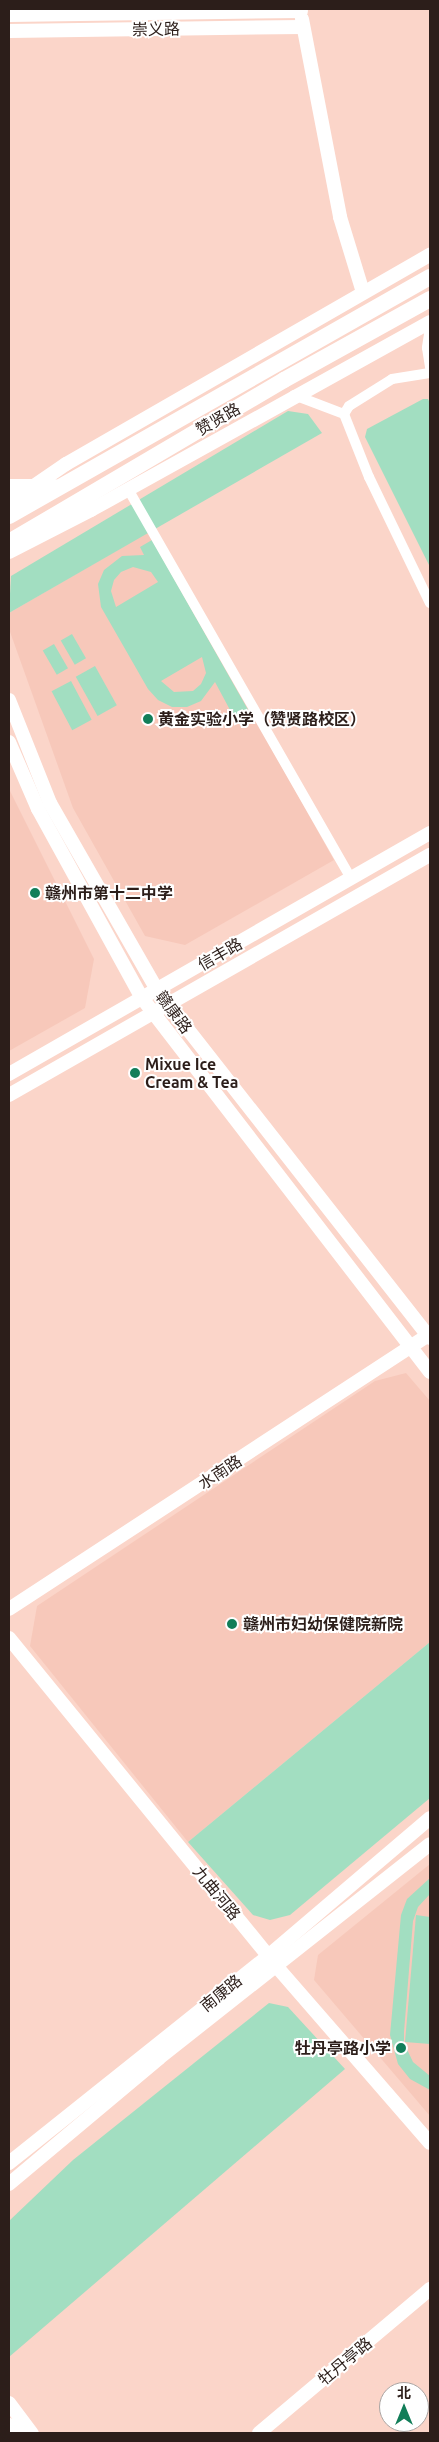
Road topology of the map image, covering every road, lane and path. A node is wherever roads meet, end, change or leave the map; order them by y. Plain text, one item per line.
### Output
1 (301, 10) edge
2 (9, 15) edge
3 (303, 27) junction
4 (9, 31) edge
5 (430, 255) edge
6 (430, 277) edge
7 (363, 292) junction
8 (430, 299) edge
9 (430, 322) edge
10 (430, 328) edge
11 (430, 368) edge
12 (430, 373) edge
13 (294, 395) junction
14 (344, 414) junction
15 (68, 483) junction
16 (9, 487) edge
17 (128, 489) junction
18 (31, 490) junction
19 (9, 503) edge
20 (9, 516) edge
21 (10, 550) edge
22 (430, 603) edge
23 (9, 700) edge
24 (9, 742) edge
25 (430, 833) edge
26 (430, 855) edge
27 (351, 878) junction
28 (157, 990) junction
29 (142, 998) junction
30 (168, 1005) junction
31 (153, 1014) junction
32 (9, 1074) edge
33 (9, 1095) edge
34 (430, 1336) edge
35 (410, 1348) junction
36 (430, 1372) edge
37 (9, 1609) edge
38 (9, 1638) edge
39 (430, 1818) edge
40 (430, 1844) edge
41 (268, 1956) junction
42 (277, 1968) junction
43 (430, 2143) edge
44 (9, 2163) edge
45 (9, 2184) edge
46 (430, 2289) edge
47 (9, 2403) edge
48 (9, 2426) edge
49 (14, 2433) edge
50 (32, 2433) edge
51 (259, 2433) edge

1 - 2 main road, 崇义路
1 - 3 main road
3 - 4 main road, 崇义路
3 - 7 main road
5 - 7 main road
6 - 15 main road, 赞贤路
7 - 18 main road
8 - 21 main road, 赞贤路
9 - 13 main road
10 - 11 street
12 - 14 street
13 - 14 street
13 - 17 main road
14 - 22 street
15 - 18 main road
15 - 20 main road, 赞贤路
16 - 18 main road
17 - 21 main road
17 - 27 street
18 - 19 main road
23 - 28 main road, 赣康路
24 - 29 main road, 赣康路
25 - 27 main road, 信丰路
26 - 30 main road, 信丰路
27 - 28 main road, 信丰路
28 - 29 main road, 信丰路
28 - 30 main road, 赣康路
29 - 31 main road, 赣康路
29 - 32 main road, 信丰路
30 - 31 main road, 信丰路
30 - 34 main road, 赣康路
31 - 33 main road, 信丰路
31 - 35 main road, 赣康路
34 - 35 main road, 水南路
35 - 36 main road, 赣康路
35 - 37 main road, 水南路
38 - 41 main road, 九曲河路
39 - 41 main road, 南康路
40 - 42 main road, 南康路
41 - 42 main road, 九曲河路
41 - 44 main road, 南康路
42 - 43 main road, 九曲河路
42 - 45 main road, 南康路
46 - 51 main road, 牡丹亭路
47 - 50 main road
48 - 49 main road

